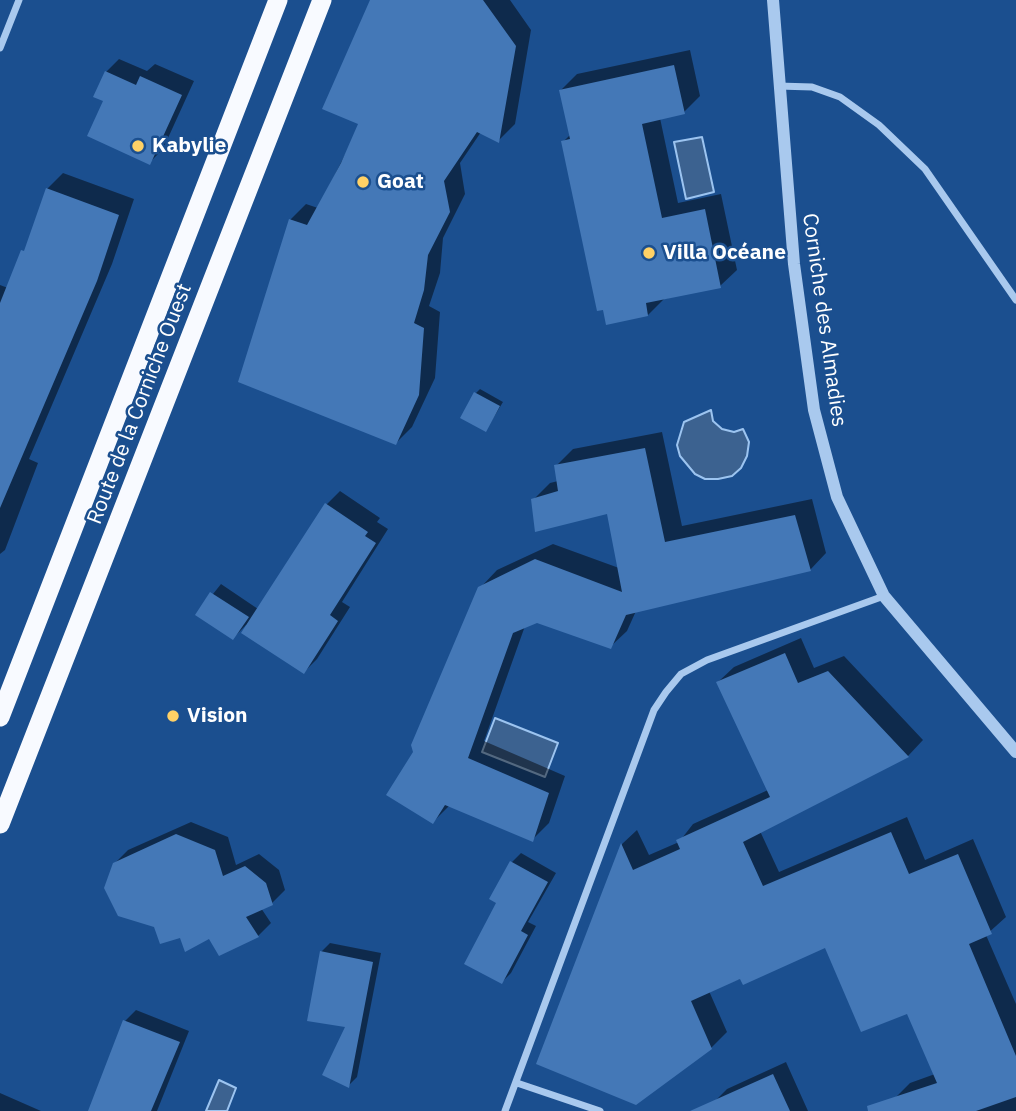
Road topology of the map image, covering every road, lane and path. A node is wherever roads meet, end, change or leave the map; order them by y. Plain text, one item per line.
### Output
1 (19, 0) edge
2 (278, 0) edge
3 (322, 0) edge
4 (773, 0) edge
5 (0, 48) edge
6 (778, 86) junction
7 (1016, 300) edge
8 (884, 596) junction
9 (0, 717) edge
10 (1016, 752) edge
11 (0, 824) edge
12 (517, 1083) junction
13 (505, 1111) edge
14 (600, 1111) edge

1 - 5 street
2 - 9 highway, Route de la Corniche Ouest
3 - 11 highway, Route de la Corniche Ouest
4 - 6 street, Corniche des Almadies
6 - 7 street
6 - 8 street, Corniche des Almadies
8 - 10 street, Corniche des Almadies
8 - 12 street
12 - 13 street
12 - 14 street

